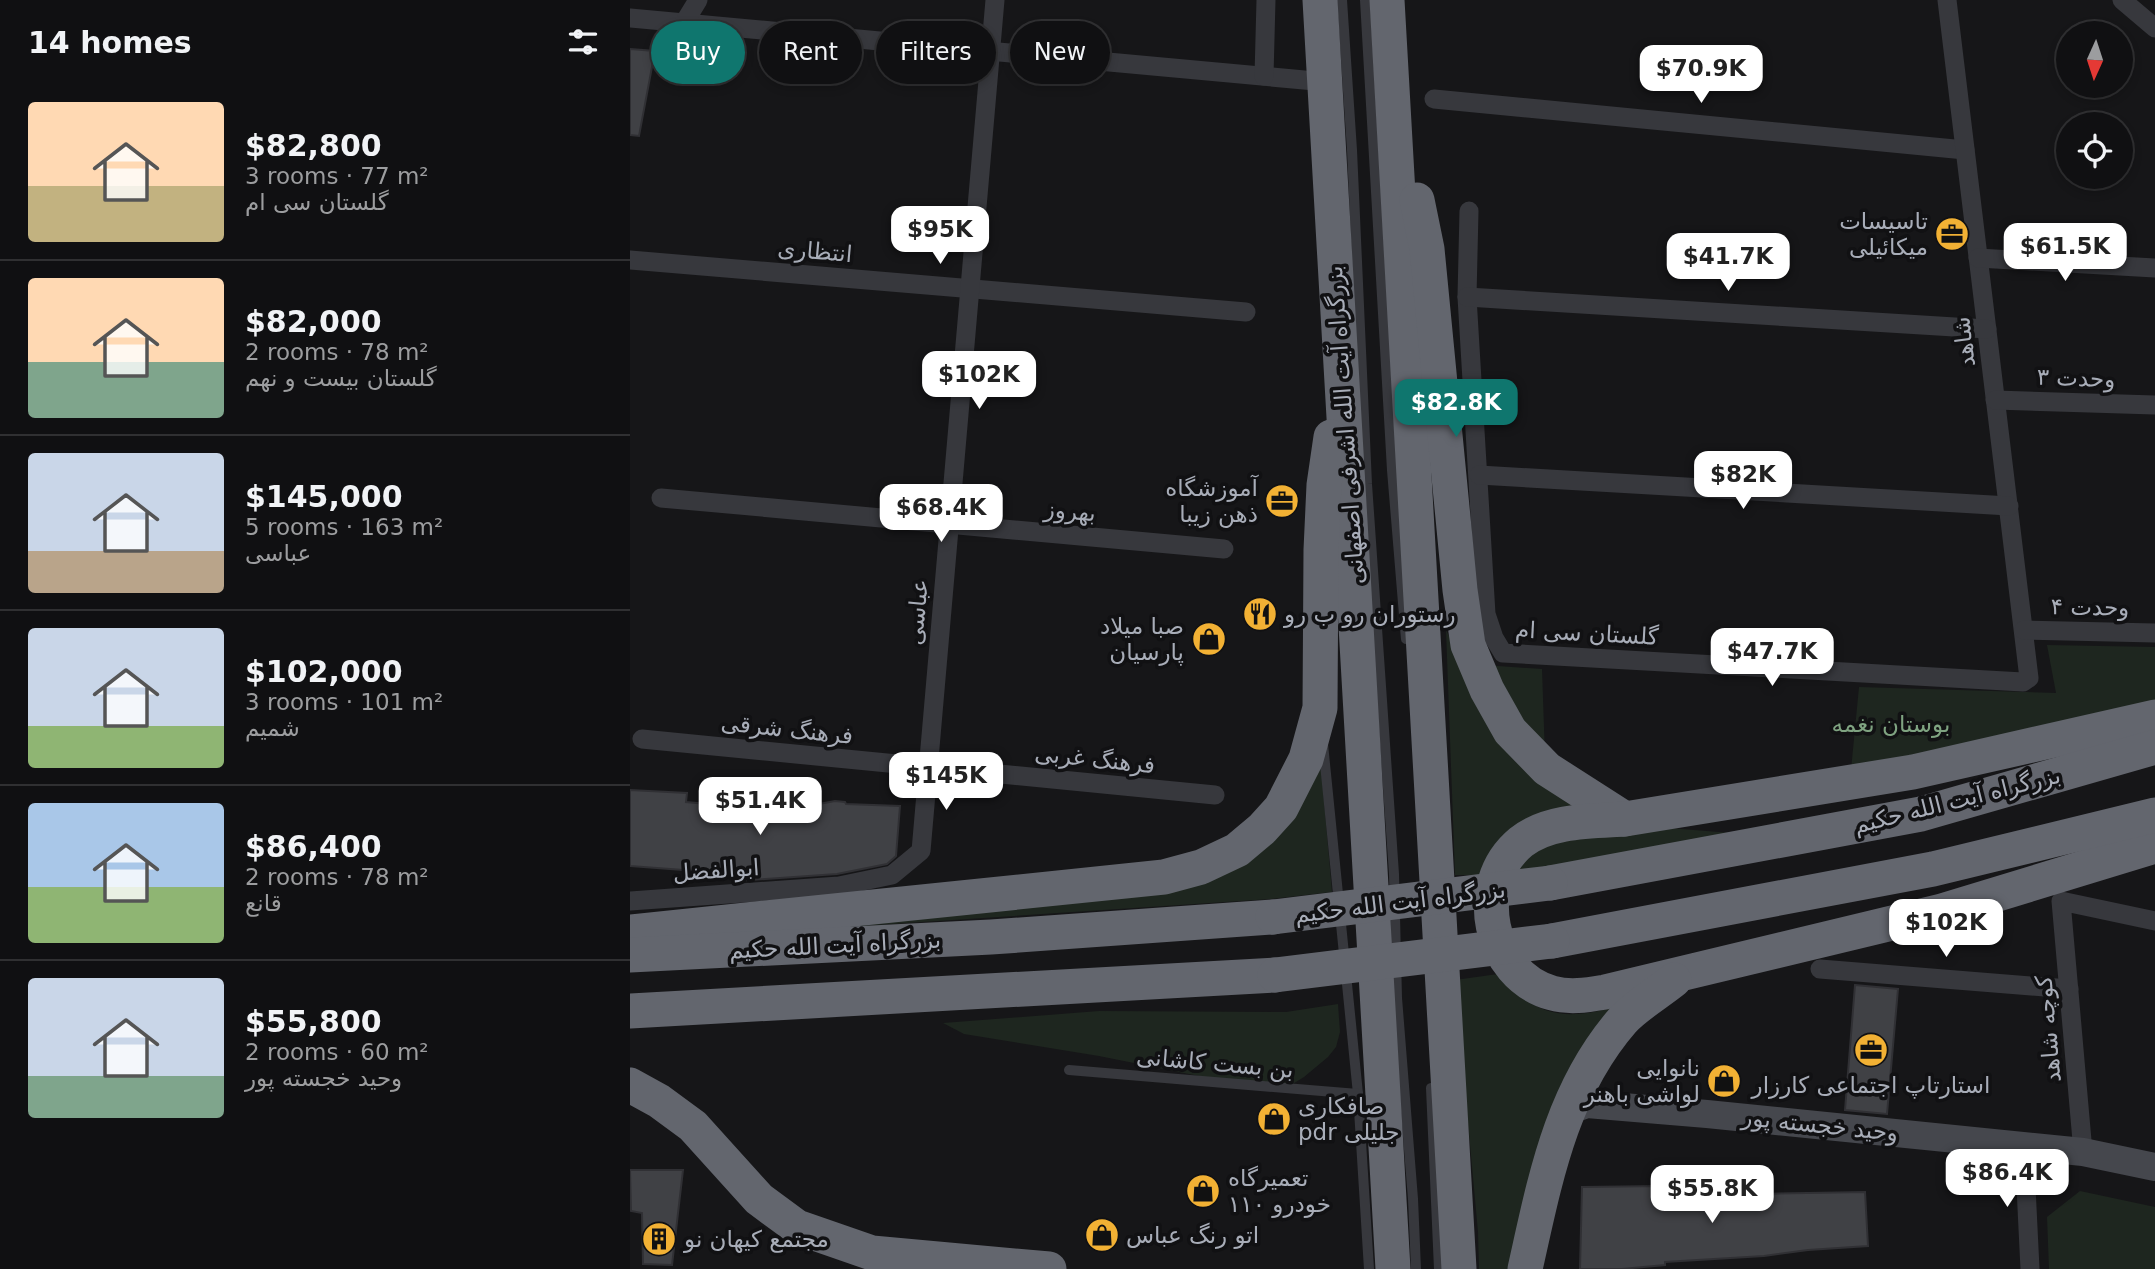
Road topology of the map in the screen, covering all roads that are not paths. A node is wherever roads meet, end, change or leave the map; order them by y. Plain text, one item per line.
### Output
1 (698, 0) edge
2 (995, 0) edge
3 (1266, 0) edge
4 (1320, 0) edge
5 (1342, 0) edge
6 (1365, 0) edge
7 (1387, 0) edge
8 (1947, 0) edge
9 (2122, 0) edge
10 (630, 18) edge
11 (662, 21) edge
12 (685, 21) edge
13 (993, 21) edge
14 (2155, 28) edge
15 (745, 29) edge
16 (876, 41) edge
17 (996, 52) edge
18 (1264, 76) junction
19 (1393, 81) junction
20 (1326, 82) junction
21 (987, 84) edge
22 (1434, 99) dead end
23 (1965, 150) junction
24 (1469, 211) dead end
25 (1978, 258) junction
26 (630, 260) edge
27 (2155, 268) edge
28 (970, 289) junction
29 (1467, 297) junction
30 (1246, 312) dead end
31 (1987, 329) junction
32 (1341, 361) junction
33 (1996, 400) junction
34 (2155, 405) edge
35 (1479, 475) junction
36 (661, 498) dead end
37 (2009, 506) junction
38 (949, 524) junction
39 (1224, 549) dead end
40 (2024, 631) junction
41 (2155, 633) edge
42 (1407, 646) dead end
43 (2029, 678) joint
44 (1320, 708) junction
45 (2155, 717) edge
46 (642, 739) dead end
47 (2155, 747) edge
48 (928, 767) junction
49 (1215, 795) dead end
50 (2155, 815) edge
51 (1625, 819) junction
52 (2155, 846) edge
53 (921, 851) joint
54 (1420, 886) dead end
55 (630, 901) edge
56 (1422, 913) dead end
57 (2155, 921) edge
58 (630, 932) edge
59 (1424, 940) dead end
60 (630, 955) edge
61 (1426, 967) dead end
62 (1820, 969) dead end
63 (1685, 971) junction
64 (2069, 989) junction
65 (630, 1011) edge
66 (1069, 1070) dead end
67 (1431, 1077) dead end
68 (630, 1085) edge
69 (1358, 1094) junction
70 (1567, 1111) junction
71 (2024, 1146) junction
72 (2083, 1152) junction
73 (2155, 1167) edge
74 (1049, 1269) edge
75 (1369, 1269) edge
76 (1393, 1269) edge
77 (1416, 1269) edge
78 (1439, 1269) edge
79 (1459, 1269) edge
80 (1525, 1269) edge
81 (2030, 1269) edge

1 - 12 street
2 - 13 street, عباسی
3 - 18 street
4 - 20 highway, بزرگراه آیت الله اشرفی اصفهانی
5 - 77 lane
6 - 42 lane
7 - 19 highway
8 - 23 street, شاهد
9 - 14 street
10 - 11 street
15 - 16 street
17 - 18 street
18 - 20 street
19 - 51 highway
19 - 79 highway
20 - 32 highway, بزرگراه آیت الله اشرفی اصفهانی
21 - 28 street, عباسی
22 - 23 street
23 - 25 street, شاهد
24 - 29 street, گلستان سی ام
25 - 27 street
25 - 31 street, شاهد
26 - 28 street, انتظاری
28 - 30 street, انتظاری
28 - 38 street, عباسی
29 - 31 street
29 - 35 street, گلستان سی ام
31 - 33 street, شاهد
32 - 44 highway
32 - 76 highway, بزرگراه آیت الله اشرفی اصفهانی
33 - 34 street, وحدت ۳
33 - 37 street, شاهد
35 - 37 street
35 - 43 street, گلستان سی ام
36 - 38 street, بهروز
37 - 40 street, شاهد
38 - 39 street, بهروز
38 - 48 street, عباسی
40 - 41 street, وحدت ۴
40 - 43 street, شاهد
44 - 58 highway
44 - 69 lane
45 - 51 highway
46 - 48 street, فرهنگ شرقی
47 - 60 highway, بزرگراه آیت الله حکیم, bridge
48 - 49 street, فرهنگ غربی
48 - 53 street, عباسی
50 - 65 highway, bridge
51 - 63 highway
52 - 63 highway
53 - 55 street, ابوالفضل
54 - 56 lane
57 - 64 street, کوچه شاهد
59 - 61 lane
62 - 64 street
63 - 70 highway
64 - 72 street, کوچه شاهد
66 - 69 lane, بن بست کاشانی
67 - 78 lane
68 - 74 highway
69 - 75 lane
70 - 71 main road, وحید خجسته پور
70 - 80 highway
71 - 72 main road, وحید خجسته پور
71 - 81 street
72 - 73 main road, وحید خجسته پور

